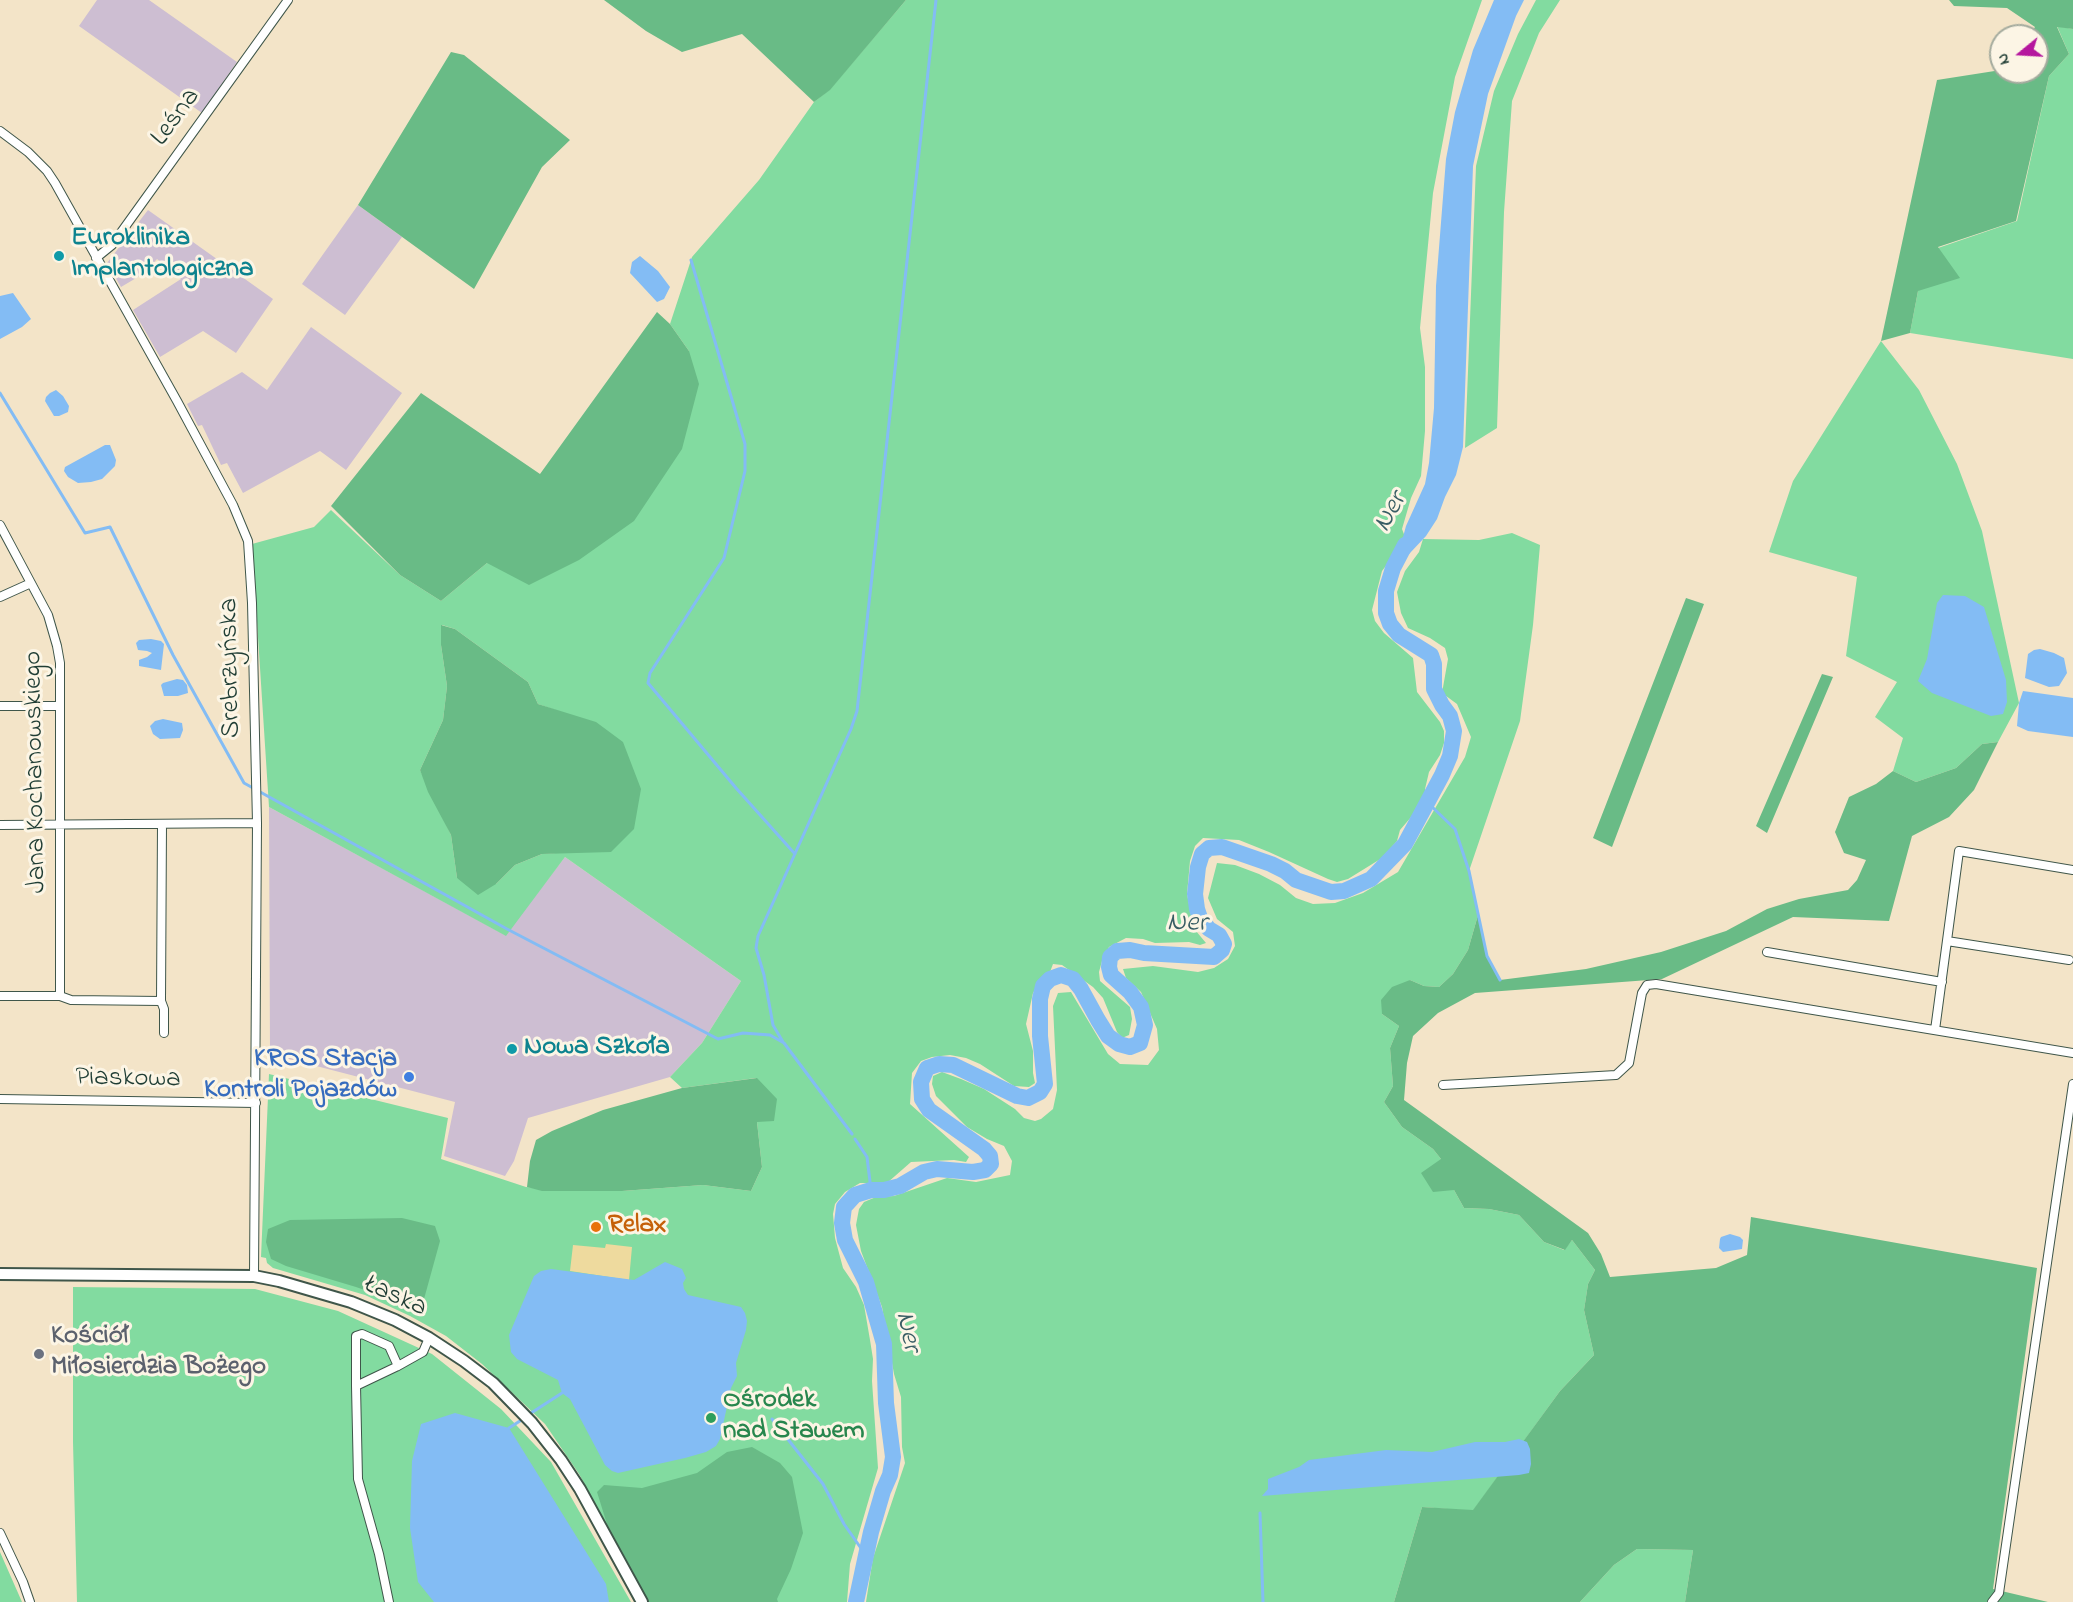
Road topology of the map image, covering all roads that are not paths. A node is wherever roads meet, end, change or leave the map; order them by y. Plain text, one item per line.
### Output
1 (288, 0) edge
2 (0, 131) edge
3 (96, 258) junction
4 (0, 525) edge
5 (32, 583) junction
6 (0, 597) edge
7 (0, 706) edge
8 (60, 706) junction
9 (162, 824) junction
10 (257, 824) junction
11 (0, 825) edge
12 (60, 825) junction
13 (2073, 870) edge
14 (1947, 942) junction
15 (1767, 952) dead end
16 (2069, 960) dead end
17 (1941, 982) junction
18 (0, 996) edge
19 (60, 996) junction
20 (161, 1001) junction
21 (1935, 1030) junction
22 (164, 1032) dead end
23 (2073, 1053) edge
24 (2073, 1084) edge
25 (1443, 1085) dead end
26 (0, 1099) edge
27 (256, 1103) junction
28 (0, 1274) edge
29 (254, 1276) junction
30 (428, 1341) junction
31 (398, 1366) junction
32 (356, 1386) junction
33 (0, 1533) edge
34 (30, 1602) edge
35 (389, 1602) edge
36 (642, 1602) edge
37 (1992, 1602) edge

1 - 3 street, Leśna
2 - 3 street, Srebrzyńska
3 - 10 street, Srebrzyńska
4 - 5 street, Jana Kochanowskiego
5 - 6 street
5 - 8 street, Jana Kochanowskiego
7 - 8 street
8 - 12 street, Jana Kochanowskiego
9 - 10 street
9 - 12 street
9 - 20 street
10 - 27 street, Srebrzyńska
11 - 12 street
12 - 19 street, Jana Kochanowskiego
13 - 14 street
14 - 16 street
14 - 17 street
15 - 17 street
17 - 21 street
18 - 19 street
19 - 20 street
20 - 22 street
21 - 23 street
21 - 25 street
24 - 37 street
26 - 27 street, Piaskowa
27 - 29 street, Srebrzyńska
28 - 29 main road, Łaska
29 - 30 main road, Łaska
30 - 31 street
30 - 36 main road, Łaska
31 - 32 street
31 - 32 street
32 - 35 street
33 - 34 street

